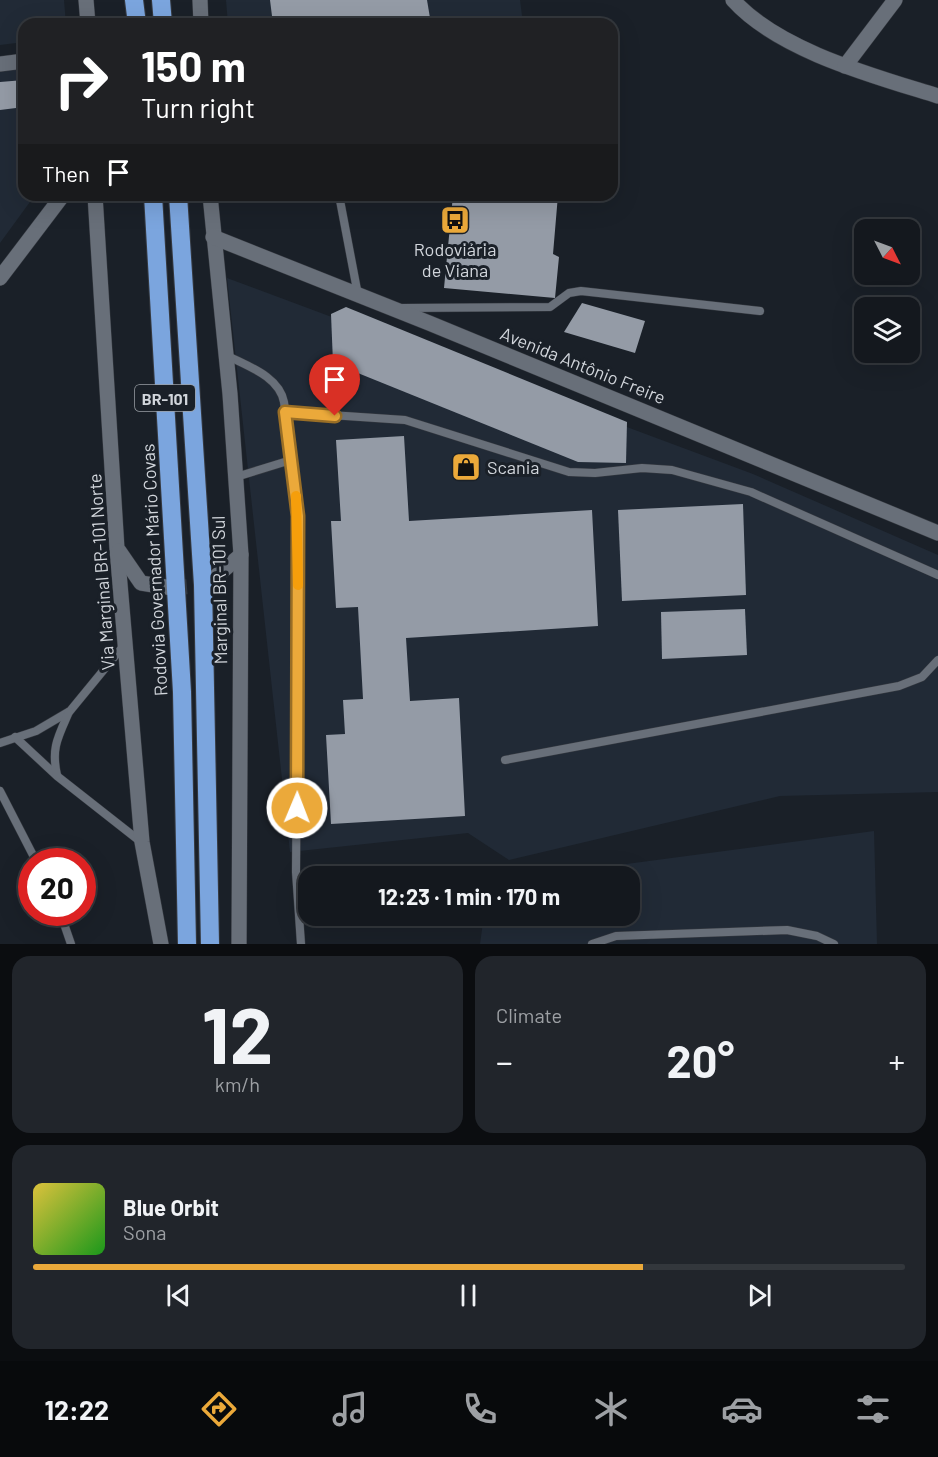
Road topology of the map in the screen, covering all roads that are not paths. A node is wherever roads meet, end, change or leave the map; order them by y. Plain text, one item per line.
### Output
1 (86, 0) edge
2 (134, 0) edge
3 (161, 0) edge
4 (200, 0) edge
5 (733, 0) edge
6 (895, 0) edge
7 (88, 18) edge
8 (136, 18) edge
9 (162, 18) edge
10 (201, 18) edge
11 (18, 62) edge
12 (0, 63) edge
13 (845, 66) junction
14 (938, 96) edge
15 (58, 201) edge
16 (94, 201) edge
17 (153, 201) edge
18 (178, 201) edge
19 (210, 201) edge
20 (340, 201) edge
21 (213, 237) junction
22 (0, 278) edge
23 (358, 295) junction
24 (389, 308) junction
25 (760, 311) dead end
26 (226, 355) junction
27 (285, 412) junction
28 (291, 460) junction
29 (236, 477) junction
30 (938, 532) edge
31 (117, 549) junction
32 (241, 555) junction
33 (938, 575) edge
34 (206, 585) tunnel mouth
35 (172, 588) tunnel mouth
36 (126, 642) junction
37 (938, 660) edge
38 (70, 711) junction
39 (15, 738) junction
40 (0, 743) edge
41 (505, 760) dead end
42 (57, 776) junction
43 (0, 791) edge
44 (142, 842) junction
45 (29, 848) edge
46 (65, 926) edge
47 (71, 944) edge
48 (161, 944) edge
49 (187, 944) edge
50 (210, 944) edge
51 (239, 944) edge
52 (301, 944) edge
53 (592, 944) edge
54 (834, 944) edge

1 - 7 street
2 - 8 highway
3 - 9 highway
4 - 10 street
5 - 13 street
6 - 13 street
11 - 12 street
13 - 14 street
15 - 22 street
16 - 31 street, Via Marginal BR-101 Norte
17 - 49 highway, Rodovia Governador Mário Covas / BR-101
18 - 50 highway, BR-101
19 - 21 street, Marginal BR-101 Sul
20 - 23 lane
21 - 23 street, Avenida Antônio Freire
21 - 26 street, Marginal BR-101 Sul
23 - 24 street, Avenida Antônio Freire
24 - 25 lane
24 - 30 street, Avenida Antônio Freire
26 - 27 lane
26 - 29 street, Marginal BR-101 Sul
27 - 28 lane
27 - 33 lane
28 - 29 lane
28 - 52 lane
29 - 32 street, Marginal BR-101 Sul
31 - 35 street
31 - 36 street, Via Marginal BR-101 Norte
32 - 34 street
32 - 51 street, Marginal BR-101 Sul
36 - 38 lane
36 - 44 street, Via Marginal BR-101 Norte
37 - 41 lane
38 - 39 lane
38 - 42 lane
39 - 40 lane
39 - 42 lane
42 - 44 lane
43 - 45 lane
44 - 48 street, Via Marginal BR-101 Norte
46 - 47 lane
53 - 54 lane

